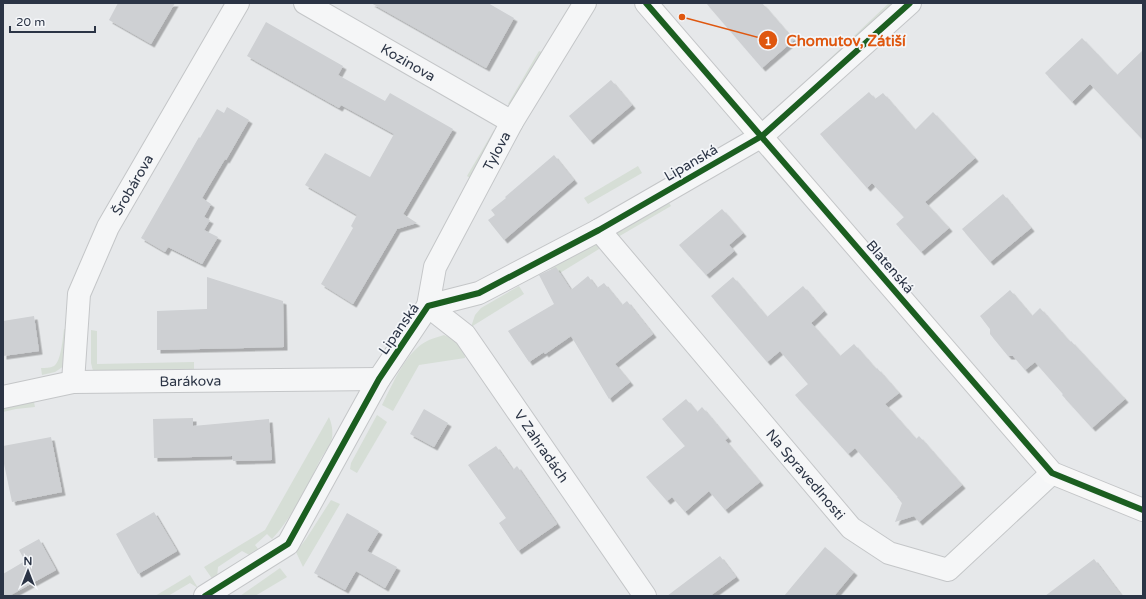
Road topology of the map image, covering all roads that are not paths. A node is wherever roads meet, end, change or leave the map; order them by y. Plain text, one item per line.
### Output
1 (238, 3) edge
2 (305, 3) edge
3 (584, 3) edge
4 (646, 3) edge
5 (910, 3) edge
6 (512, 122) junction
7 (762, 136) junction
8 (599, 230) junction
9 (428, 306) junction
10 (379, 379) junction
11 (73, 382) junction
12 (3, 397) edge
13 (1052, 473) junction
14 (1143, 510) edge
15 (205, 596) edge
16 (644, 596) edge

1 - 11 street, Šrobárova
2 - 6 street, Kozinova
3 - 6 street, Tylova
4 - 7 street, Blatenská
5 - 7 street, Lipanská
6 - 9 street, Tylova
7 - 8 street, Lipanská
7 - 13 street, Blatenská
8 - 9 street, Lipanská
8 - 13 street, Na Spravedlnosti
9 - 10 street, Lipanská
9 - 16 street, V Zahradách
10 - 11 street, Barákova
10 - 15 street, Lipanská
11 - 12 street, Barákova
13 - 14 street, Blatenská

